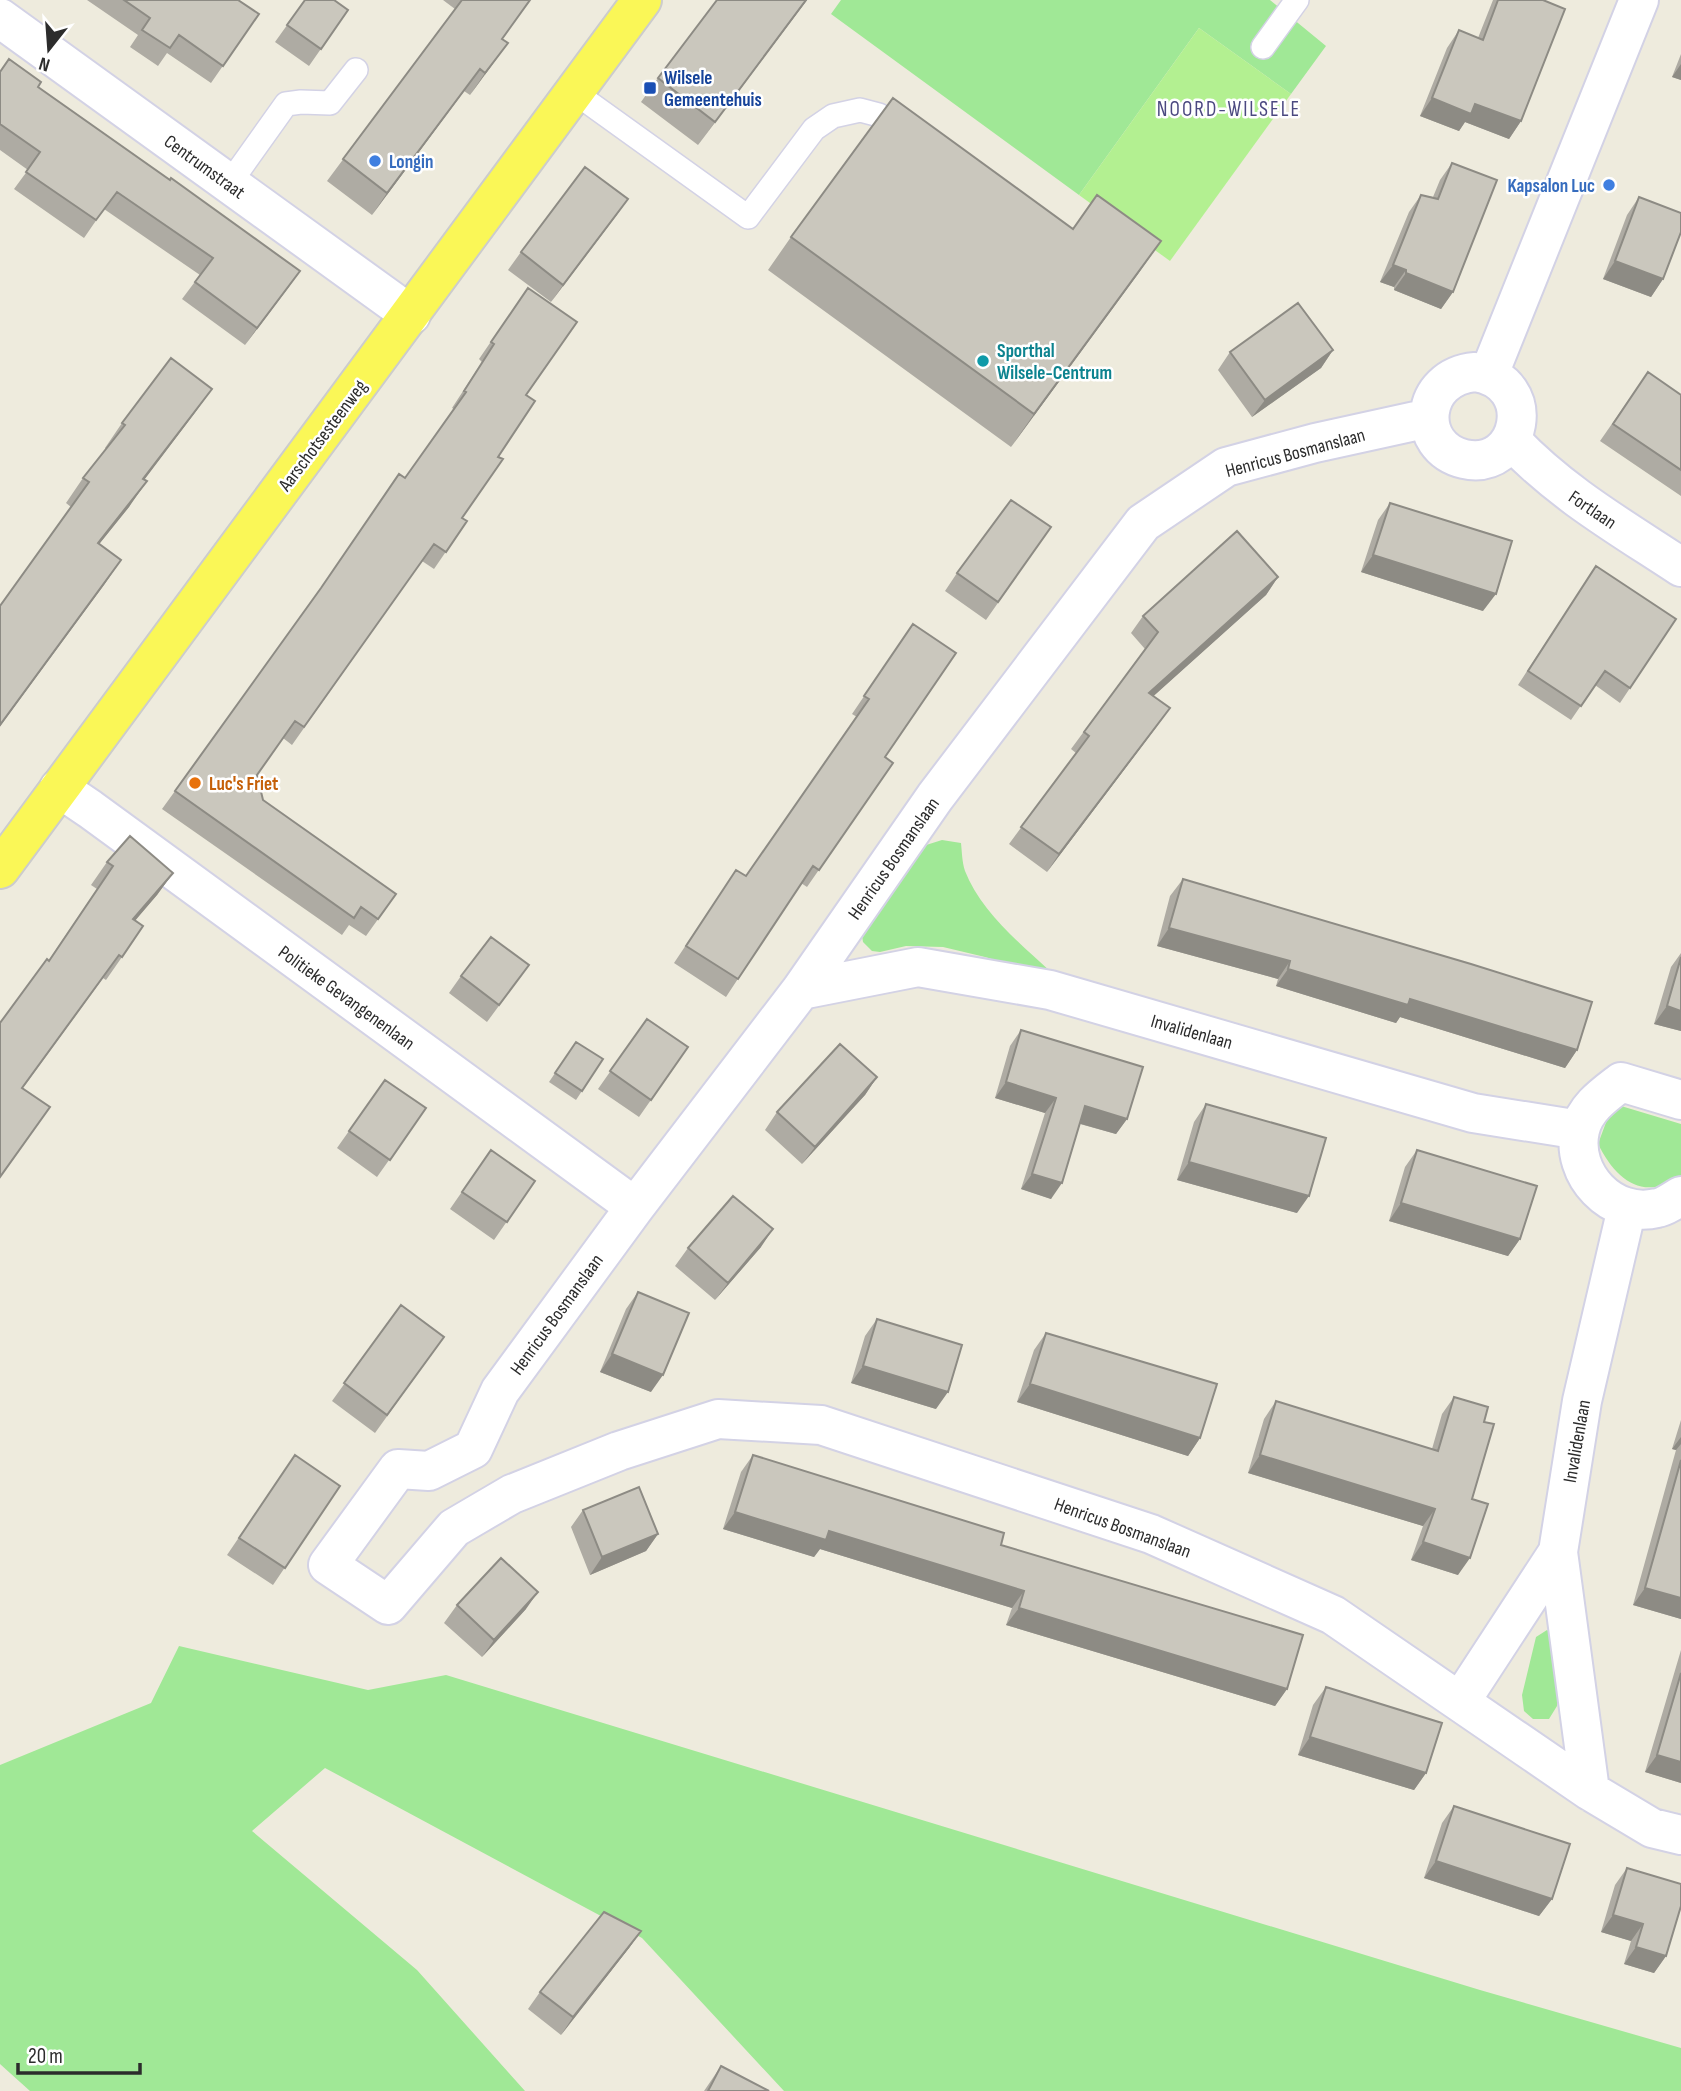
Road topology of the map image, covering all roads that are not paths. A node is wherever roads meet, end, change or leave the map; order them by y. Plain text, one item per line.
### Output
1 (642, 0) edge
2 (1297, 0) edge
3 (1639, 0) edge
4 (0, 18) edge
5 (1263, 47) dead end
6 (356, 70) dead end
7 (574, 92) junction
8 (922, 146) edge
9 (229, 184) junction
10 (411, 316) junction
11 (1489, 374) junction
12 (1429, 418) junction
13 (1512, 441) junction
14 (1681, 567) edge
15 (59, 788) junction
16 (0, 869) edge
17 (801, 989) junction
18 (1681, 1100) edge
19 (1580, 1130) junction
20 (1681, 1196) edge
21 (635, 1207) junction
22 (1628, 1208) junction
23 (473, 1449) junction
24 (512, 1494) junction
25 (1558, 1552) junction
26 (1460, 1702) junction
27 (1590, 1791) junction
28 (1681, 1835) edge

1 - 7 main road, Aarschotsesteenweg
2 - 5 lane
3 - 11 street
4 - 9 street, Centrumstraat
6 - 9 lane
7 - 8 lane
7 - 10 main road, Aarschotsesteenweg
9 - 10 street, Centrumstraat
10 - 15 main road, Aarschotsesteenweg
11 - 12 street
11 - 13 street
12 - 13 street
12 - 17 street, Henricus Bosmanslaan
13 - 14 street, Fortlaan
15 - 16 main road, Aarschotsesteenweg
15 - 21 street, Politieke Gevangenenlaan
17 - 19 street, Invalidenlaan
17 - 21 street, Henricus Bosmanslaan
18 - 19 street
19 - 22 street
20 - 22 street
21 - 23 street, Henricus Bosmanslaan
22 - 25 street, Invalidenlaan
23 - 24 street
23 - 24 street, Henricus Bosmanslaan
24 - 26 street, Henricus Bosmanslaan
25 - 26 street, Invalidenlaan
25 - 27 street, Invalidenlaan
26 - 27 street, Henricus Bosmanslaan
27 - 28 street, Henricus Bosmanslaan

